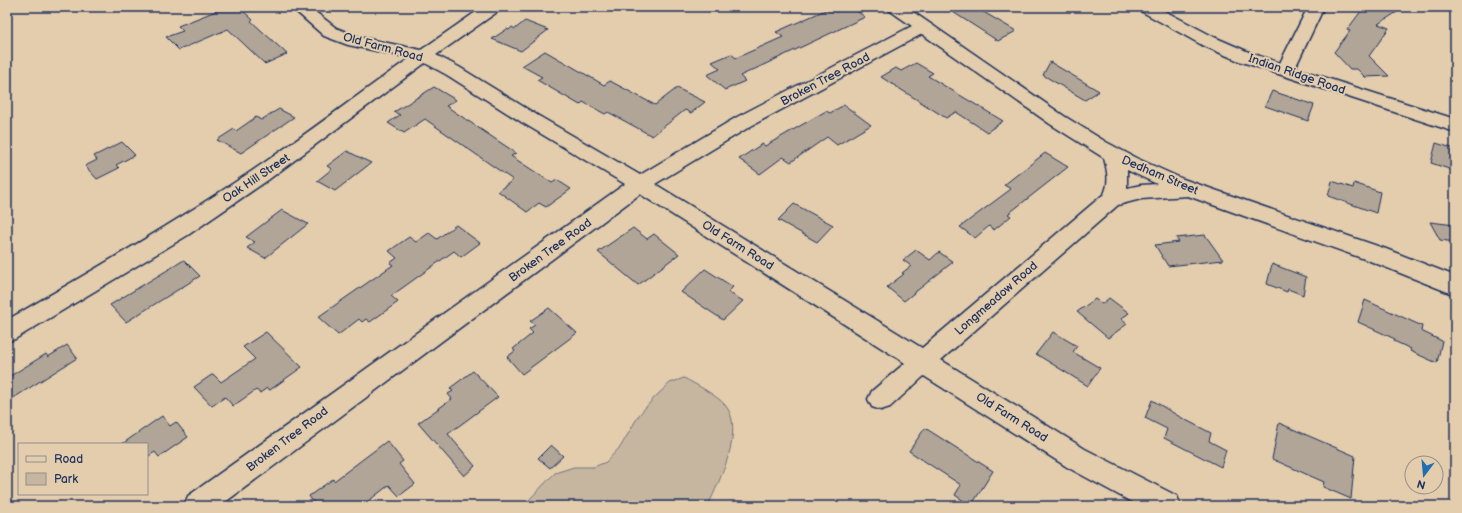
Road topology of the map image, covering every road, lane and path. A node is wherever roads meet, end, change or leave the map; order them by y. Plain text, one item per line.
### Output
1 (300, 7) edge
2 (494, 7) edge
3 (895, 7) edge
4 (1145, 7) edge
5 (1316, 7) edge
6 (923, 27) junction
7 (424, 56) junction
8 (1285, 70) junction
9 (1455, 126) edge
10 (1114, 155) junction
11 (640, 184) junction
12 (1193, 190) junction
13 (1111, 199) junction
14 (1455, 286) edge
15 (7, 332) edge
16 (924, 362) junction
17 (881, 399) dead end
18 (198, 506) edge
19 (1167, 506) edge

1 - 7 street, Old Farm Road
2 - 7 street, Oak Hill Street
3 - 6 street, Dedham Street
4 - 8 street, Indian Ridge Road
5 - 8 street
6 - 10 street, Dedham Street
6 - 11 street, Broken Tree Road
7 - 11 street, Old Farm Road
7 - 15 street, Oak Hill Street
8 - 9 street, Indian Ridge Road
10 - 12 street, Dedham Street
10 - 13 street, Longmeadow Road
11 - 16 street, Old Farm Road
11 - 18 street, Broken Tree Road
12 - 13 street, Longmeadow Road
12 - 14 street, Dedham Street
13 - 16 street, Longmeadow Road
16 - 17 street, Longmeadow Road
16 - 19 street, Old Farm Road

